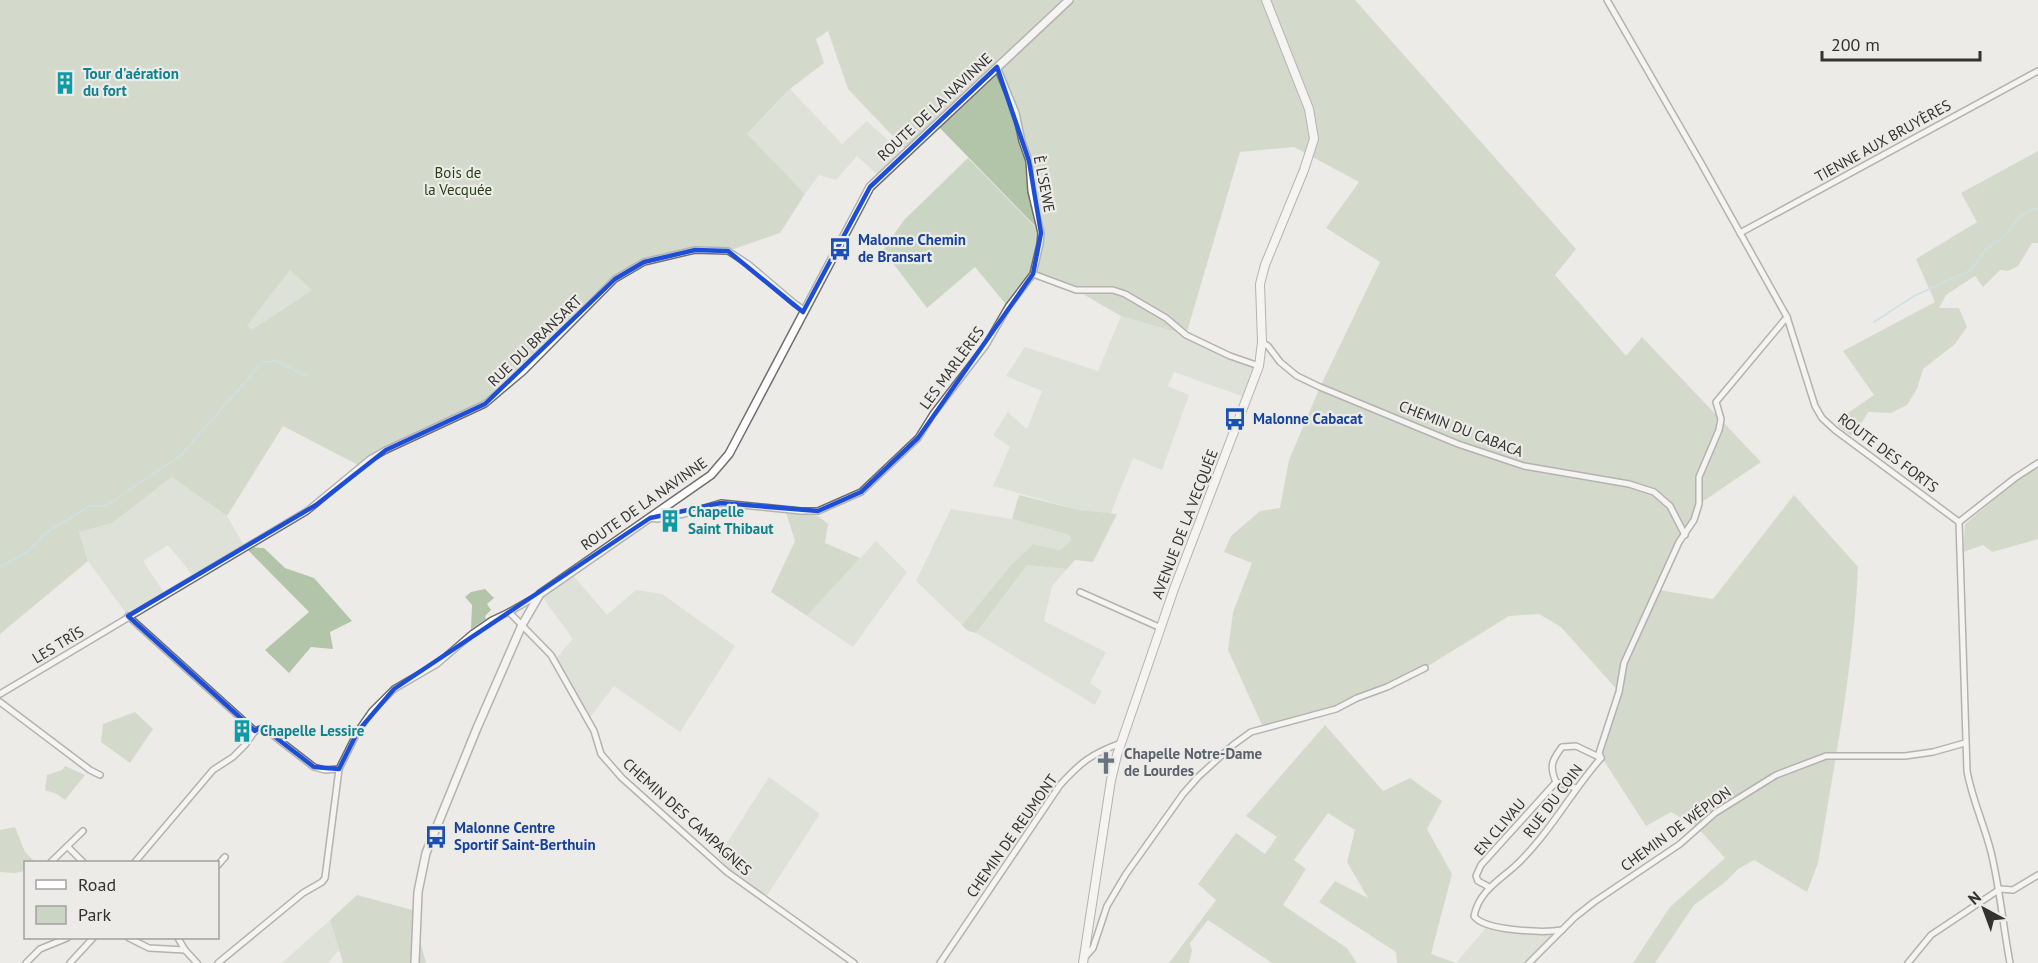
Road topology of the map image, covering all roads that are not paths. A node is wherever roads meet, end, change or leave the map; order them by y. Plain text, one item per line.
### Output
1 (1069, 0) edge
2 (1266, 0) edge
3 (1607, 0) edge
4 (997, 67) junction
5 (2038, 71) edge
6 (1740, 233) junction
7 (1033, 274) junction
8 (804, 310) junction
9 (1787, 318) junction
10 (1262, 342) junction
11 (1259, 366) junction
12 (2038, 463) edge
13 (650, 518) junction
14 (1959, 522) junction
15 (1685, 535) junction
16 (1080, 592) dead end
17 (540, 594) junction
18 (509, 612) junction
19 (128, 616) junction
20 (522, 625) junction
21 (1161, 628) junction
22 (1425, 668) dead end
23 (0, 694) edge
24 (0, 702) edge
25 (255, 731) junction
26 (1121, 743) junction
27 (1965, 743) junction
28 (1601, 758) junction
29 (339, 769) junction
30 (100, 775) dead end
31 (1556, 782) junction
32 (1576, 788) junction
33 (83, 831) dead end
34 (68, 847) junction
35 (225, 856) dead end
36 (52, 861) edge
37 (82, 861) edge
38 (136, 861) edge
39 (219, 865) edge
40 (2038, 875) edge
41 (1489, 887) junction
42 (2000, 889) junction
43 (1562, 930) junction
44 (65, 939) edge
45 (92, 939) edge
46 (131, 939) edge
47 (179, 939) edge
48 (185, 950) junction
49 (1083, 961) edge
50 (26, 963) edge
51 (70, 963) edge
52 (197, 963) edge
53 (218, 963) edge
54 (415, 963) edge
55 (854, 963) edge
56 (940, 963) edge
57 (1528, 963) edge
58 (1908, 963) edge
59 (2010, 963) edge

1 - 4 street, ROUTE DE LA NAVINNE
2 - 10 main road, AVENUE DE LA VECQUÉE
3 - 6 street, ROUTE DES FORTS
4 - 7 street, È L'SEWE
4 - 8 street, ROUTE DE LA NAVINNE
5 - 6 street, TIENNE AUX BRUYÈRES
6 - 9 street, ROUTE DES FORTS
7 - 11 street
7 - 13 street, LES MARLÈRES
8 - 13 street, ROUTE DE LA NAVINNE
8 - 19 street, RUE DU BRANSART
9 - 14 street, ROUTE DES FORTS
9 - 15 street, RUE DU COIN
10 - 11 main road, AVENUE DE LA VECQUÉE
10 - 15 street, CHEMIN DU CABACA
11 - 21 main road, AVENUE DE LA VECQUÉE
12 - 14 street
13 - 17 street, ROUTE DE LA NAVINNE
14 - 27 street
15 - 28 street, RUE DU COIN
16 - 21 street
17 - 18 street
17 - 20 street, ROUTE DE LA NAVINNE
18 - 20 street, CHEMIN DES CAMPAGNES
18 - 29 street
19 - 23 street, LES TRÎS
19 - 25 street
20 - 54 street, ROUTE DE LA NAVINNE
20 - 55 street, CHEMIN DES CAMPAGNES
21 - 26 main road, AVENUE DE LA VECQUÉE
22 - 49 street
24 - 30 street
25 - 29 street
25 - 38 street
26 - 49 main road, AVENUE DE LA VECQUÉE
26 - 56 street, CHEMIN DE REUMONT
27 - 42 street
27 - 43 street, CHEMIN DE WÉPION
28 - 31 street
28 - 32 street, RUE DU COIN
29 - 53 street
31 - 32 street
31 - 41 street, EN CLIVAU
32 - 41 street, RUE DU COIN
33 - 34 street
34 - 36 street
34 - 37 street
35 - 39 street
40 - 42 street
41 - 43 street, RUE DU COIN
42 - 58 street
42 - 59 street
43 - 57 street, CHEMIN DE WÉPION
44 - 50 street
45 - 51 street
46 - 48 street
47 - 48 street
48 - 52 street

